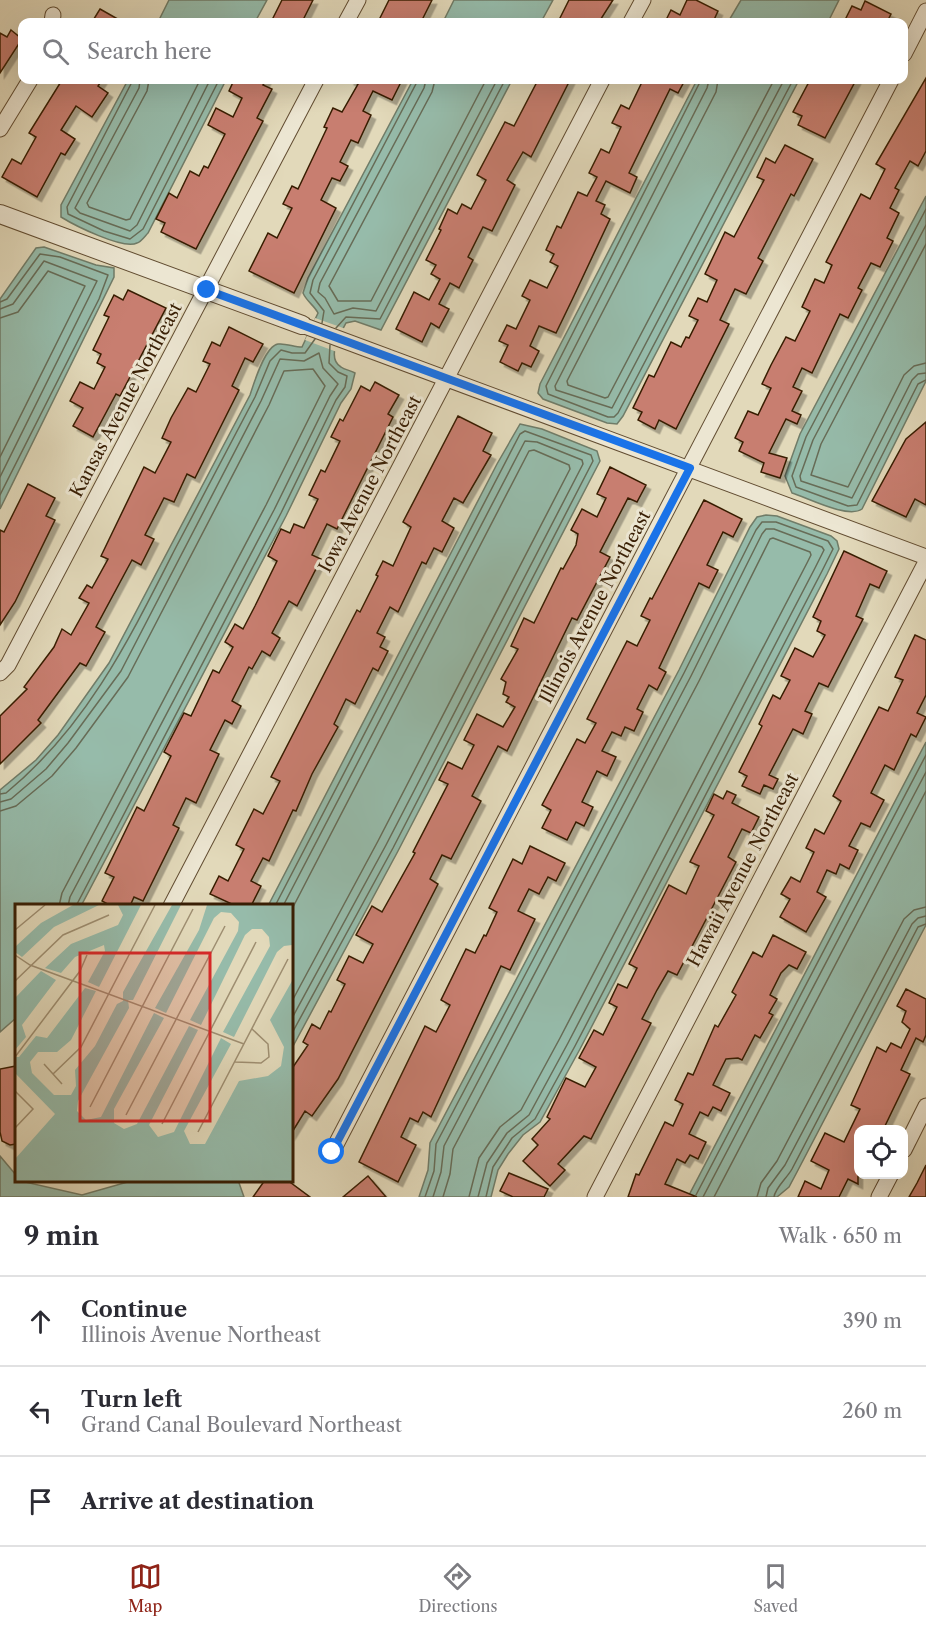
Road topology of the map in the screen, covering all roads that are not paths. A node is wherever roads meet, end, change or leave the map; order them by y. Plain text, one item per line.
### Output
1 (358, 0) edge
2 (643, 0) edge
3 (926, 11) edge
4 (348, 18) edge
5 (633, 18) edge
6 (908, 45) edge
7 (28, 84) edge
8 (314, 84) edge
9 (600, 84) edge
10 (889, 84) edge
11 (0, 129) edge
12 (0, 214) edge
13 (207, 290) junction
14 (302, 325) joint
15 (447, 378) junction
16 (690, 468) junction
17 (926, 557) edge
18 (926, 562) edge
19 (0, 673) edge
20 (172, 904) edge
21 (926, 1106) edge
22 (908, 1140) edge
23 (332, 1152) dead end
24 (888, 1179) edge
25 (595, 1197) edge
26 (879, 1197) edge

1 - 4 street
2 - 5 street
3 - 6 street
7 - 11 street
8 - 13 street, Kansas Avenue Northeast
9 - 15 street, Iowa Avenue Northeast
10 - 16 street, Illinois Avenue Northeast
12 - 13 street
13 - 14 street
13 - 19 street, Kansas Avenue Northeast
14 - 15 street
15 - 16 street
15 - 20 street, Iowa Avenue Northeast
16 - 17 street
16 - 23 street, Illinois Avenue Northeast
18 - 25 street, Hawaii Avenue Northeast
21 - 22 street
24 - 26 street

